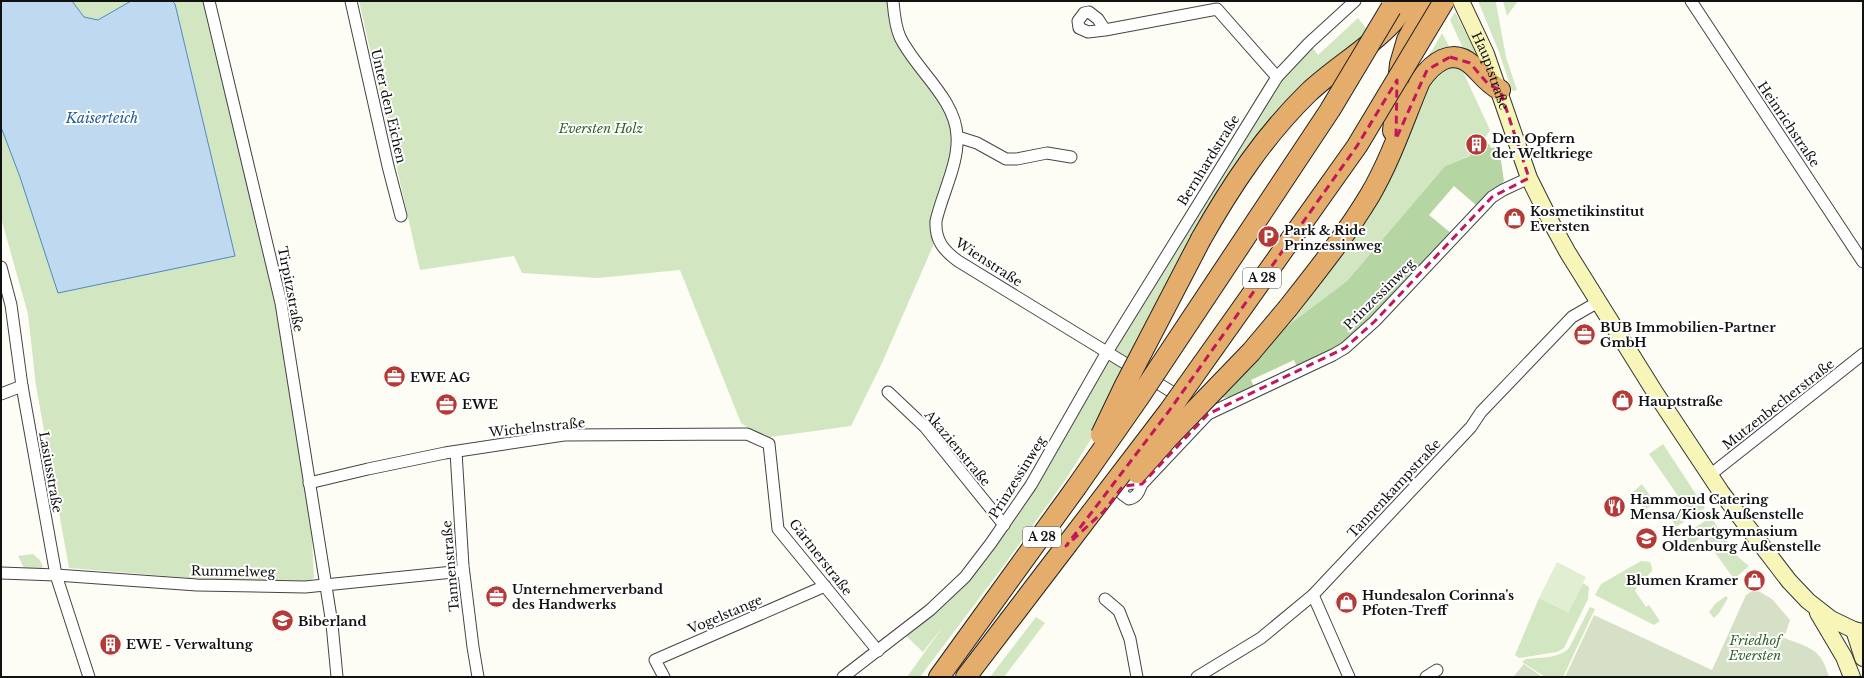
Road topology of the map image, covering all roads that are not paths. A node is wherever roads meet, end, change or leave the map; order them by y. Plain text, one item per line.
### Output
1 (209, 1) edge
2 (351, 1) edge
3 (893, 1) edge
4 (1355, 1) edge
5 (1395, 1) edge
6 (1408, 1) edge
7 (1428, 1) edge
8 (1444, 1) edge
9 (1461, 1) edge
10 (1691, 1) edge
11 (1105, 30) dead end
12 (1277, 77) junction
13 (1500, 90) junction
14 (958, 137) junction
15 (1391, 151) junction
16 (1072, 157) dead end
17 (1529, 178) junction
18 (401, 216) dead end
19 (1863, 262) edge
20 (1, 268) edge
21 (1598, 302) junction
22 (1107, 352) junction
23 (1863, 354) edge
24 (22, 386) junction
25 (888, 392) dead end
26 (1, 394) edge
27 (1208, 414) junction
28 (769, 444) joint
29 (456, 452) junction
30 (1710, 475) junction
31 (309, 484) junction
32 (1142, 484) dead end
33 (1075, 489) junction
34 (1004, 525) junction
35 (1066, 546) junction
36 (463, 571) junction
37 (1, 573) edge
38 (56, 575) junction
39 (325, 586) junction
40 (825, 586) junction
41 (1313, 595) junction
42 (1105, 599) dead end
43 (1813, 605) junction
44 (1859, 631) edge
45 (878, 651) junction
46 (1841, 652) junction
47 (1863, 658) edge
48 (1437, 670) dead end
49 (1202, 676) edge
50 (89, 677) edge
51 (337, 677) edge
52 (478, 677) edge
53 (664, 677) edge
54 (843, 677) edge
55 (939, 677) edge
56 (966, 677) edge
57 (1138, 677) edge
58 (1349, 677) edge
59 (1426, 677) edge
60 (1852, 677) edge

1 - 31 street, Tirpitzstraße
2 - 18 street, Unter den Eichen
3 - 14 street, Wienstraße
4 - 12 street, Bernhardstraße
5 - 33 highway, A 28, bridge
6 - 33 highway, bridge
7 - 15 highway
8 - 35 highway, A 28, bridge
9 - 13 main road, Hauptstraße
10 - 19 street, Heinrichstraße
11 - 12 street
12 - 22 street, Bernhardstraße
13 - 15 highway
13 - 17 main road, Hauptstraße
14 - 16 street
14 - 22 street, Wienstraße
15 - 35 highway, bridge
17 - 21 main road, Hauptstraße
17 - 27 street, Prinzessinweg
20 - 24 street, Lasiusstraße
21 - 30 main road, Hauptstraße
21 - 41 street, Tannenkampstraße
22 - 27 street
22 - 34 street, Prinzessinweg
23 - 30 street, Mutzenbecherstraße
24 - 26 street
24 - 38 street, Lasiusstraße
25 - 34 street, Akazienstraße
27 - 32 street, Prinzessinweg
28 - 29 street, Wichelnstraße
28 - 40 street, Gärtnerstraße
29 - 31 street, Wichelnstraße
29 - 36 street, Tannenstraße
30 - 43 main road, Hauptstraße
31 - 39 street, Tirpitzstraße
33 - 55 highway, A 28
34 - 45 street, Prinzessinweg
35 - 56 highway, A 28
36 - 39 street, Rummelweg
36 - 52 street, Tannenstraße
37 - 38 street, Rummelweg
38 - 39 street, Rummelweg
38 - 50 street, Lasiusstraße
39 - 51 street, Tirpitzstraße
40 - 45 street, Gärtnerstraße
40 - 53 street, Vogelstange
41 - 49 street, Tannenkampstraße
41 - 58 street
42 - 57 street
43 - 44 main road, Hauptstraße
43 - 46 main road
44 - 46 main road
44 - 47 main road
45 - 54 street, Prinzessinweg
46 - 60 main road
48 - 59 street

